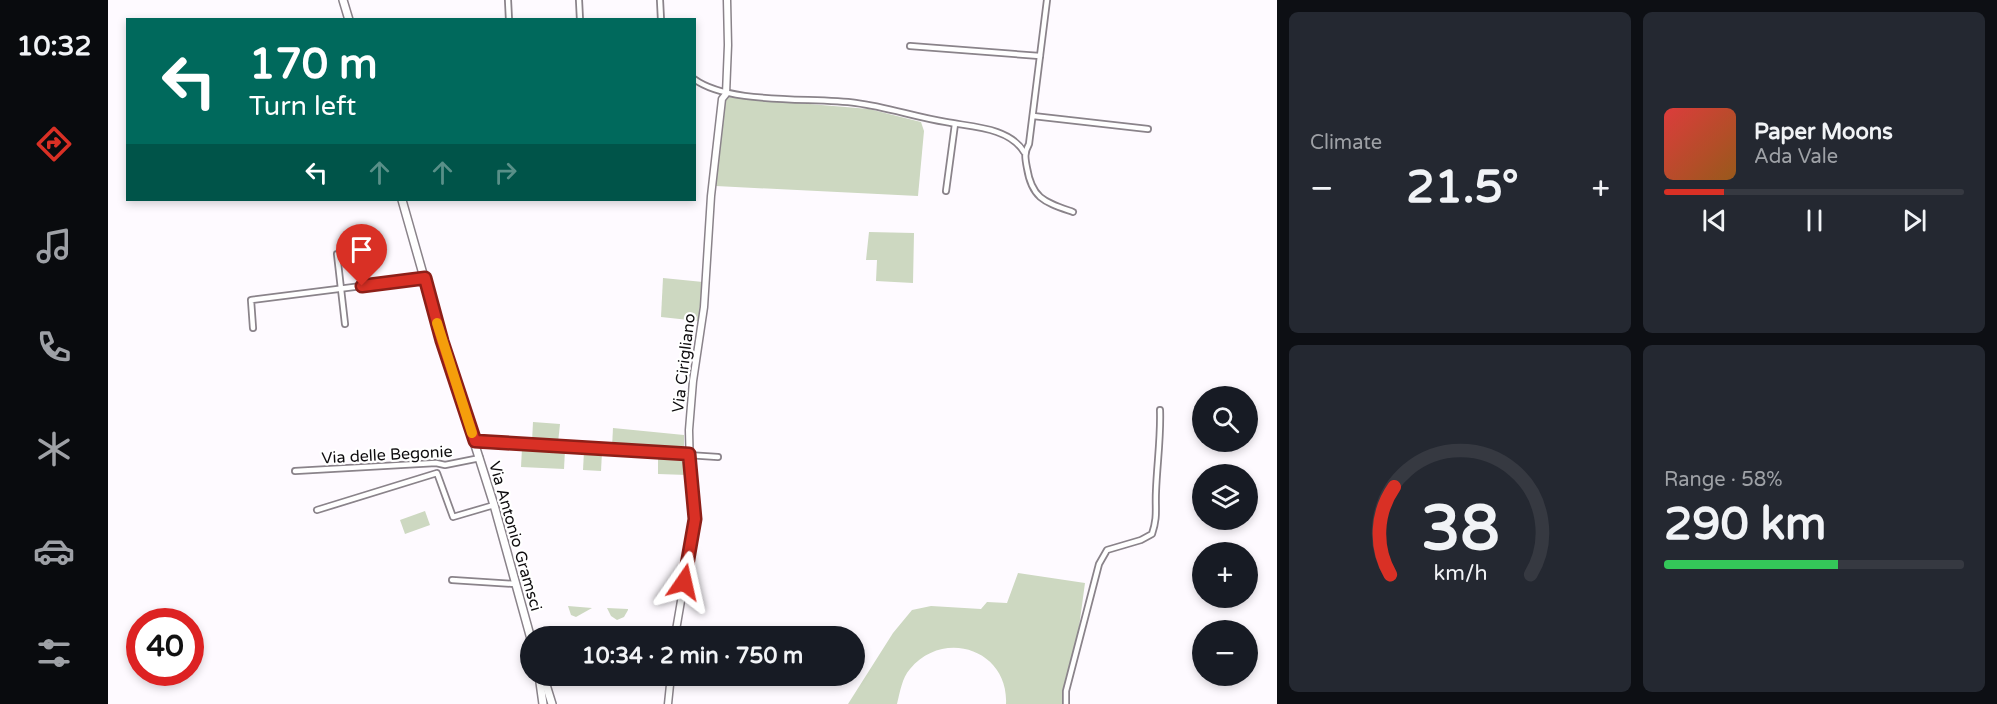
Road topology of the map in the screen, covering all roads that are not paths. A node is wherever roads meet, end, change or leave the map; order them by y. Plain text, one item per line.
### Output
1 (343, 0) edge
2 (508, 0) edge
3 (579, 0) edge
4 (660, 0) edge
5 (727, 0) edge
6 (1047, 0) edge
7 (348, 18) edge
8 (509, 18) edge
9 (580, 18) edge
10 (661, 18) edge
11 (910, 46) dead end
12 (1040, 56) junction
13 (696, 80) edge
14 (726, 94) junction
15 (1032, 116) junction
16 (955, 124) junction
17 (1148, 129) dead end
18 (1024, 152) junction
19 (946, 191) dead end
20 (402, 201) edge
21 (1073, 212) dead end
22 (337, 254) dead end
23 (425, 278) junction
24 (341, 289) junction
25 (345, 324) dead end
26 (253, 328) dead end
27 (1160, 410) dead end
28 (475, 441) junction
29 (689, 454) junction
30 (718, 457) dead end
31 (480, 458) junction
32 (295, 471) dead end
33 (495, 505) junction
34 (317, 510) dead end
35 (452, 580) dead end
36 (515, 584) junction
37 (527, 626) edge
38 (677, 626) edge
39 (542, 686) edge
40 (545, 686) edge
41 (670, 686) edge
42 (543, 704) edge
43 (552, 704) edge
44 (668, 704) edge
45 (1066, 704) edge

1 - 7 main road
2 - 8 street
3 - 9 street
4 - 10 street
5 - 14 street, Via Cirigliano
6 - 12 street
11 - 12 street
12 - 15 street
13 - 14 street
14 - 16 street
14 - 29 street, Via Cirigliano
15 - 17 street
15 - 18 street
16 - 18 street
16 - 19 street
18 - 21 street
20 - 23 main road, Via Antonio Gramsci
22 - 24 street
23 - 24 street
23 - 28 main road, Via Antonio Gramsci
24 - 25 street
24 - 26 street
27 - 45 street
28 - 29 street
28 - 31 main road, Via Antonio Gramsci
29 - 30 street
29 - 38 street, Via Cirigliano
31 - 32 street, Via delle Begonie
31 - 33 main road, Via Antonio Gramsci
33 - 34 street
33 - 36 main road, Via Antonio Gramsci
35 - 36 street
36 - 37 main road, Via Antonio Gramsci
39 - 42 main road
40 - 43 main road
41 - 44 street

